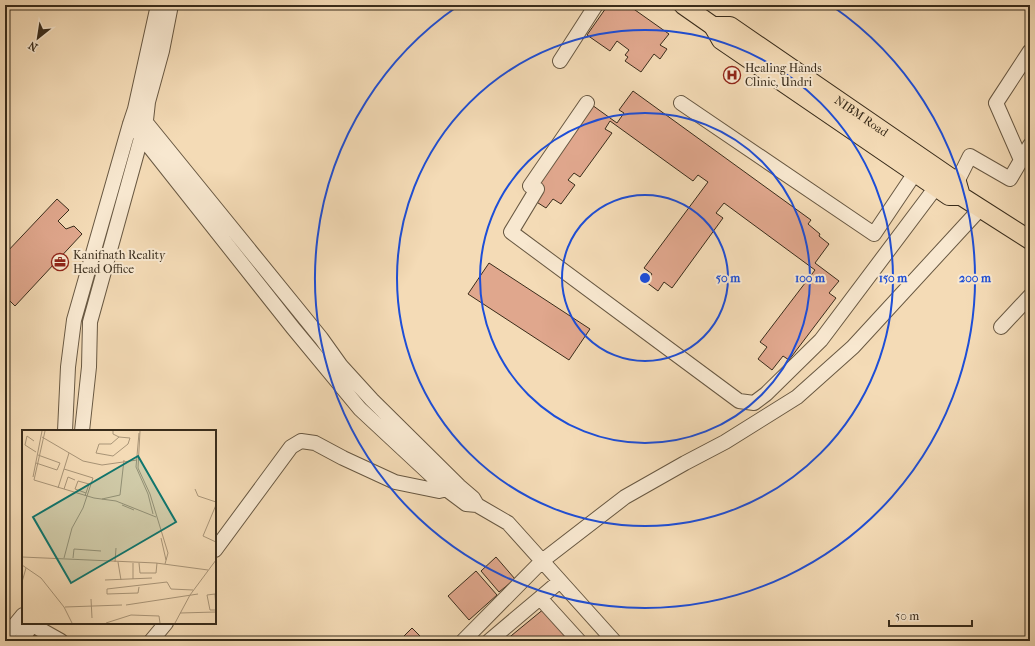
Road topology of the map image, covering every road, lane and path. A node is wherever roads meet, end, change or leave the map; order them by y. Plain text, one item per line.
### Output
1 (158, 5) edge
2 (171, 5) edge
3 (596, 5) edge
4 (683, 5) edge
5 (713, 26) junction
6 (1030, 51) edge
7 (560, 61) dead end
8 (587, 103) dead end
9 (681, 103) dead end
10 (135, 109) junction
11 (146, 120) junction
12 (130, 124) junction
13 (141, 136) junction
14 (1030, 145) edge
15 (1021, 160) junction
16 (915, 173) junction
17 (936, 187) junction
18 (959, 189) junction
19 (980, 209) junction
20 (1030, 240) edge
21 (1030, 296) edge
22 (1001, 327) dead end
23 (66, 430) edge
24 (82, 430) edge
25 (453, 488) junction
26 (216, 549) edge
27 (542, 561) junction
28 (560, 581) junction
29 (540, 598) junction
30 (22, 624) edge
31 (26, 624) edge
32 (33, 624) edge
33 (165, 624) edge
34 (5, 638) edge
35 (20, 641) edge
36 (61, 641) edge
37 (151, 641) edge
38 (463, 641) edge
39 (489, 641) edge
40 (579, 641) edge
41 (614, 641) edge

1 - 10 street
2 - 11 street
3 - 7 street
4 - 5 main road
5 - 16 main road
5 - 18 main road, NIBM Road
6 - 15 street
8 - 17 street
9 - 16 street
10 - 11 street
10 - 12 street
11 - 13 street
11 - 25 street
12 - 13 street
12 - 23 street
13 - 24 street
13 - 25 street
14 - 15 street
15 - 18 street
16 - 17 main road
17 - 18 main road
18 - 19 main road, NIBM Road
19 - 20 main road, NIBM Road
19 - 27 street
21 - 22 street
25 - 26 street
25 - 27 street
27 - 28 street
27 - 38 street
28 - 29 street
28 - 41 street
29 - 39 street
29 - 40 street
30 - 34 street
31 - 35 street
32 - 36 street
33 - 37 street

